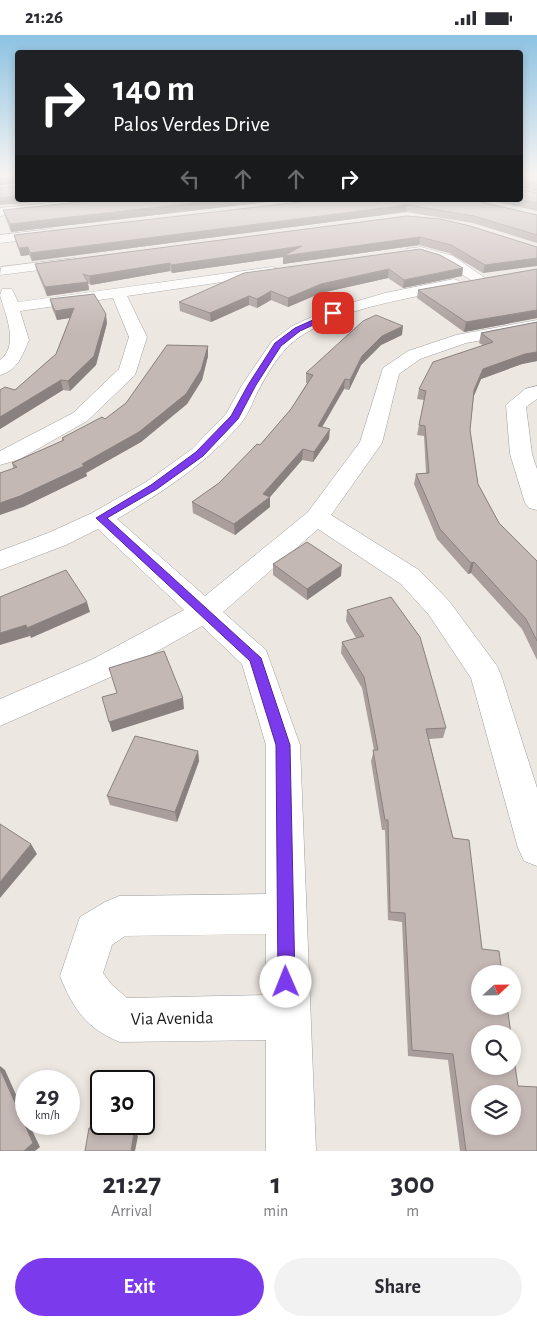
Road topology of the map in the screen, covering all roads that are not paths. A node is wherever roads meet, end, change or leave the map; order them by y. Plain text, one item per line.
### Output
1 (68, 231) edge
2 (0, 239) edge
3 (400, 254) edge
4 (89, 259) edge
5 (0, 270) edge
6 (283, 270) edge
7 (499, 277) edge
8 (481, 280) junction
9 (118, 293) junction
10 (11, 309) junction
11 (537, 325) edge
12 (0, 369) edge
13 (537, 391) edge
14 (0, 458) edge
15 (537, 503) edge
16 (317, 517) junction
17 (101, 518) junction
18 (0, 561) edge
19 (204, 612) junction
20 (0, 713) edge
21 (537, 847) edge
22 (286, 914) junction
23 (287, 1017) junction
24 (291, 1151) edge

1 - 2 street
3 - 8 street
4 - 5 street
5 - 10 street
6 - 9 street
7 - 8 street
8 - 17 street
9 - 10 street
9 - 14 street
10 - 12 street
11 - 16 street
13 - 15 street
16 - 19 street
16 - 21 street
17 - 18 street
17 - 19 street
19 - 20 street
19 - 22 street
22 - 23 street
22 - 23 street, Via Avenida
23 - 24 street

